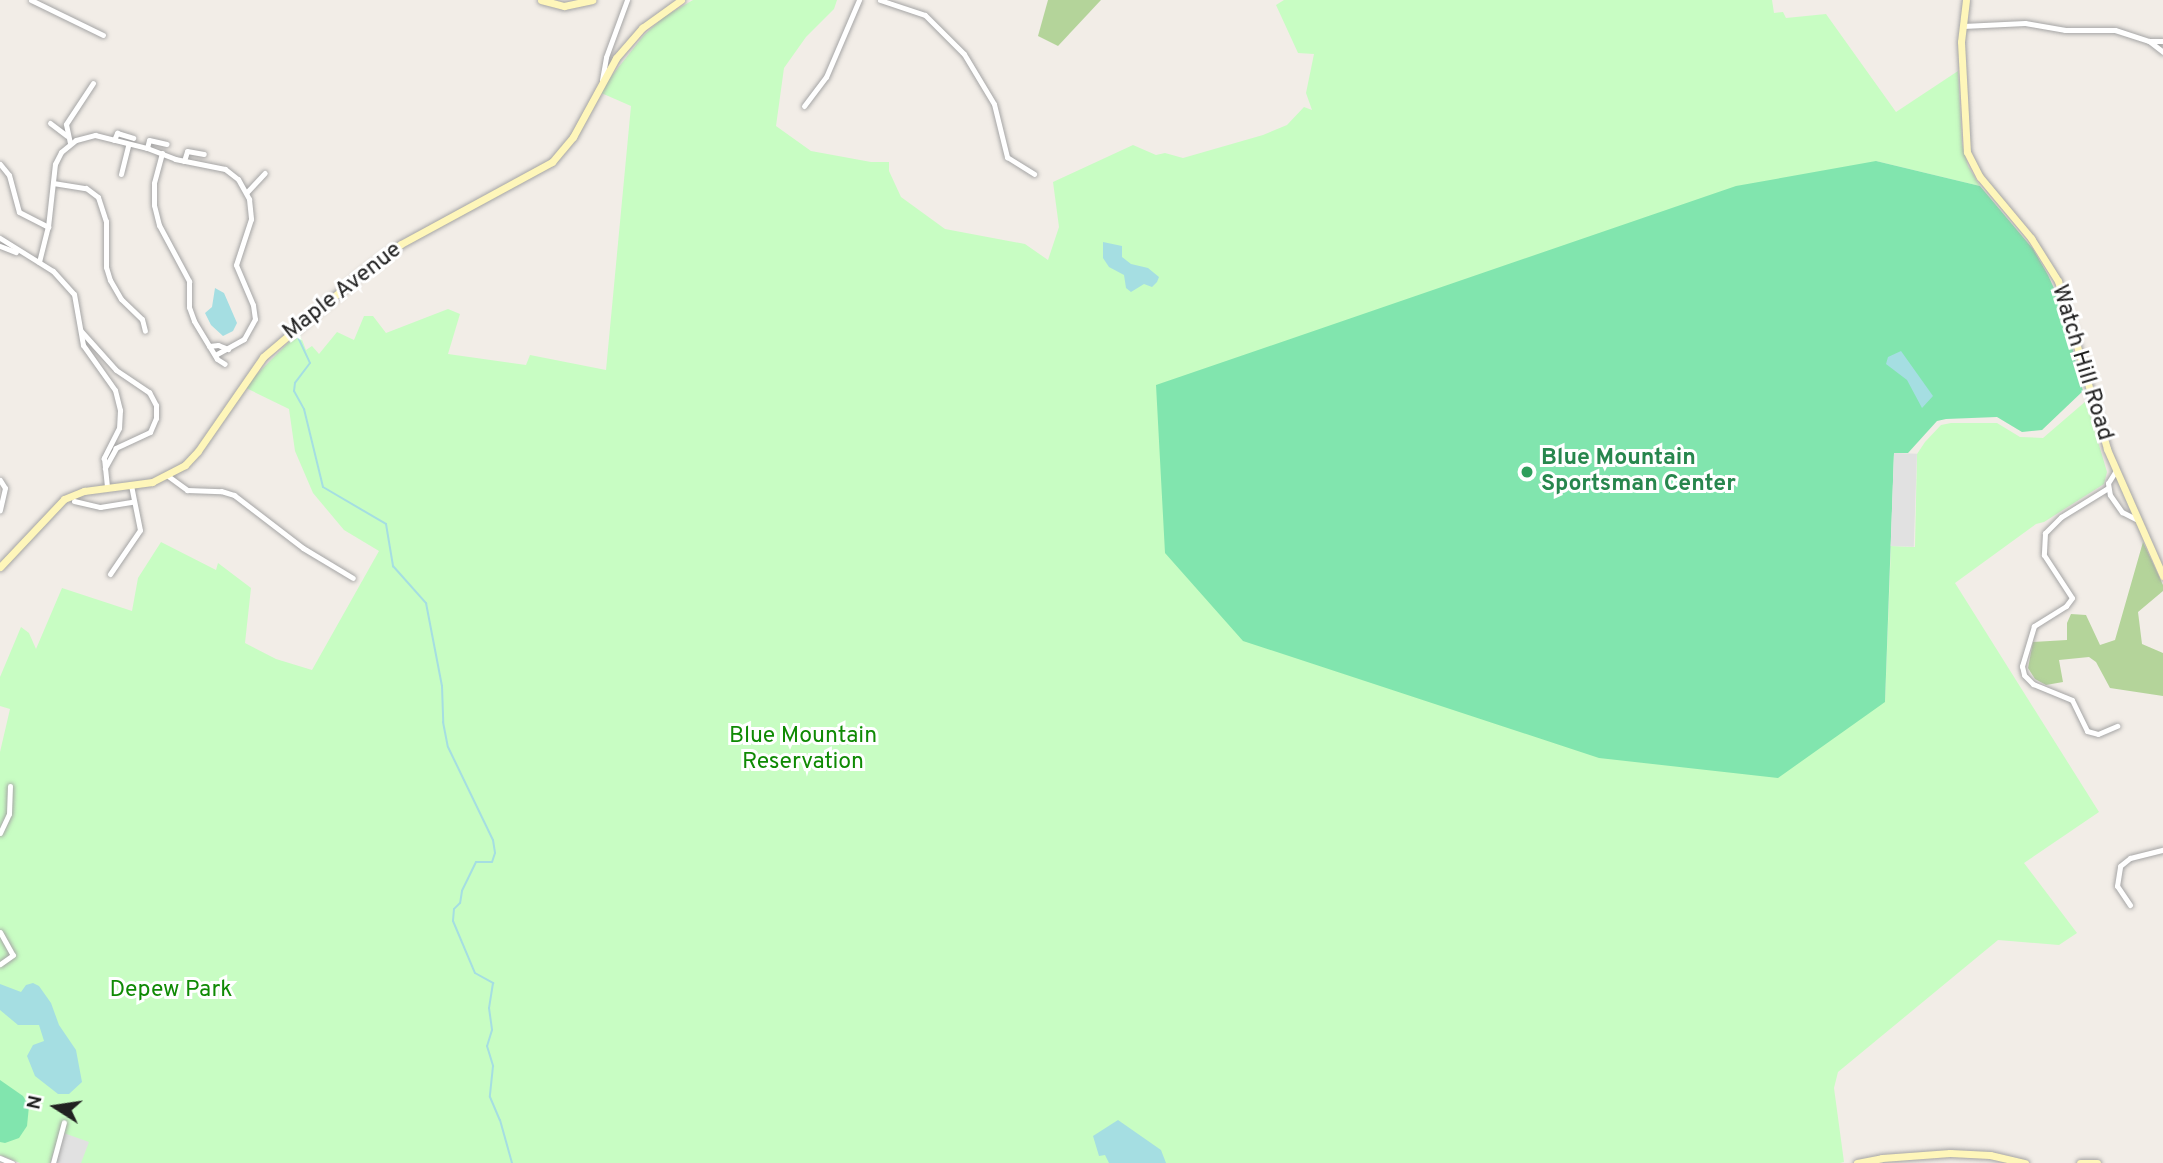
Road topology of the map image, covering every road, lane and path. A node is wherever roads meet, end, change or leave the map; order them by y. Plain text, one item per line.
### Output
1 (31, 0) edge
2 (541, 0) edge
3 (592, 0) edge
4 (627, 0) edge
5 (681, 0) edge
6 (859, 0) edge
7 (880, 0) edge
8 (1966, 0) edge
9 (1963, 26) junction
10 (103, 35) dead end
11 (2149, 41) junction
12 (2163, 41) edge
13 (2163, 52) edge
14 (602, 80) junction
15 (93, 83) dead end
16 (804, 106) dead end
17 (50, 122) dead end
18 (67, 136) junction
19 (133, 138) dead end
20 (114, 141) junction
21 (70, 143) junction
22 (167, 144) dead end
23 (128, 145) junction
24 (147, 148) junction
25 (162, 153) junction
26 (204, 154) dead end
27 (184, 160) junction
28 (0, 163) edge
29 (265, 173) dead end
30 (121, 174) dead end
31 (1034, 174) dead end
32 (53, 183) junction
33 (247, 192) junction
34 (48, 227) junction
35 (0, 238) edge
36 (0, 246) edge
37 (19, 252) junction
38 (39, 262) junction
39 (81, 331) junction
40 (145, 331) dead end
41 (209, 346) junction
42 (228, 349) junction
43 (215, 355) junction
44 (225, 364) dead end
45 (105, 468) junction
46 (2115, 472) junction
47 (168, 475) junction
48 (0, 480) edge
49 (131, 485) junction
50 (107, 488) junction
51 (2108, 488) junction
52 (74, 501) dead end
53 (133, 502) junction
54 (0, 510) edge
55 (2136, 519) junction
56 (0, 567) edge
57 (2162, 571) edge
58 (110, 574) dead end
59 (353, 578) dead end
60 (2117, 726) dead end
61 (10, 786) dead end
62 (0, 833) edge
63 (2163, 850) edge
64 (2130, 905) dead end
65 (0, 932) edge
66 (0, 964) edge
67 (64, 1122) dead end
68 (0, 1158) edge
69 (12, 1163) edge
70 (53, 1163) edge
71 (1857, 1163) edge
72 (2025, 1163) edge
73 (2080, 1163) edge
74 (2097, 1163) edge

1 - 10 street
2 - 3 street
4 - 14 street
5 - 14 street, Maple Avenue
6 - 16 street
7 - 31 street
8 - 9 street, Watch Hill Road
9 - 11 street
9 - 46 street, Watch Hill Road
11 - 12 street
11 - 13 street
14 - 47 street, Maple Avenue
15 - 18 street
17 - 18 street
18 - 21 street
19 - 20 street
20 - 21 street
20 - 23 street
21 - 32 street
22 - 24 street
23 - 24 street
23 - 30 street
24 - 25 street
25 - 27 street
25 - 41 street
26 - 27 street
27 - 33 street
28 - 34 street
29 - 33 street
32 - 34 street
32 - 40 street
33 - 42 street
34 - 38 street
35 - 37 street
36 - 37 street
37 - 38 street
38 - 39 street
39 - 45 street
39 - 45 street
41 - 42 street
41 - 43 street
42 - 43 street
43 - 44 street
45 - 50 street
46 - 51 street
46 - 55 street, Watch Hill Road
47 - 49 street, Maple Avenue
47 - 59 street
48 - 54 street
49 - 50 street, Maple Avenue
49 - 53 street
50 - 56 street, Maple Avenue
51 - 55 street
51 - 60 street
52 - 53 street
53 - 58 street
55 - 57 street, Watch Hill Road
61 - 62 street
63 - 64 street
65 - 66 street
67 - 70 street
68 - 69 street
71 - 72 street
73 - 74 street

